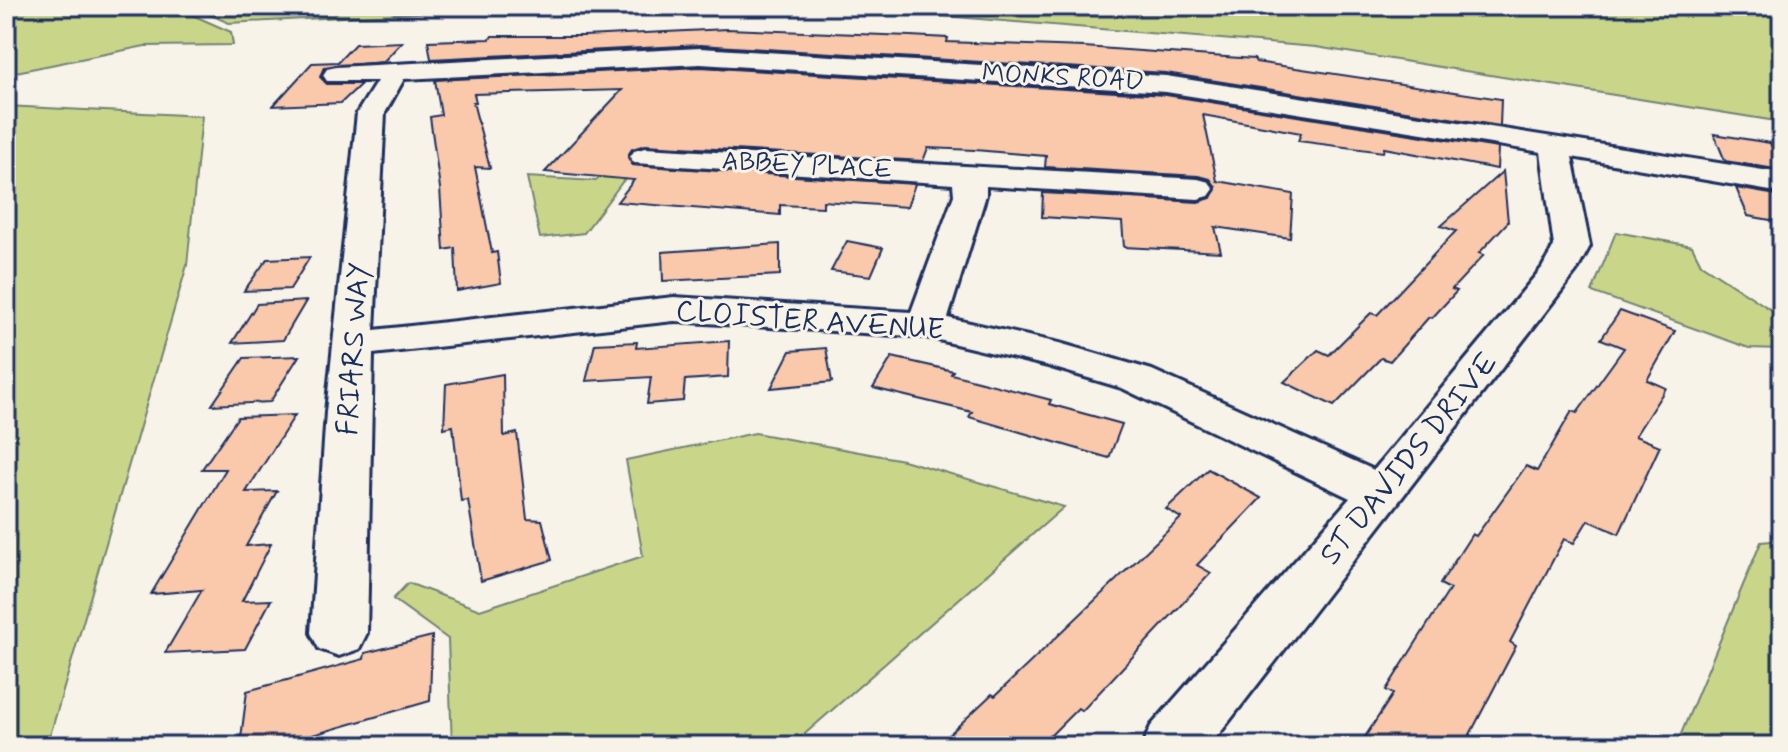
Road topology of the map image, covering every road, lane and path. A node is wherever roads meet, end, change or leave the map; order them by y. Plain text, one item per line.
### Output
1 (395, 72) junction
2 (336, 75) dead end
3 (1555, 145) junction
4 (645, 157) dead end
5 (969, 176) junction
6 (1782, 183) edge
7 (1198, 189) dead end
8 (926, 325) junction
9 (353, 344) junction
10 (1382, 493) junction
11 (339, 633) dead end
12 (1173, 746) edge

1 - 2 street, MONKS ROAD
1 - 3 street, MONKS ROAD
1 - 9 street, FRIARS WAY
3 - 6 street, MONKS ROAD
3 - 10 street, ST DAVIDS DRIVE
4 - 5 street, ABBEY PLACE
5 - 7 street, ABBEY PLACE
5 - 8 street
8 - 9 street, CLOISTER AVENUE
8 - 10 street, CLOISTER AVENUE
9 - 11 street, FRIARS WAY
10 - 12 street, ST DAVIDS DRIVE

